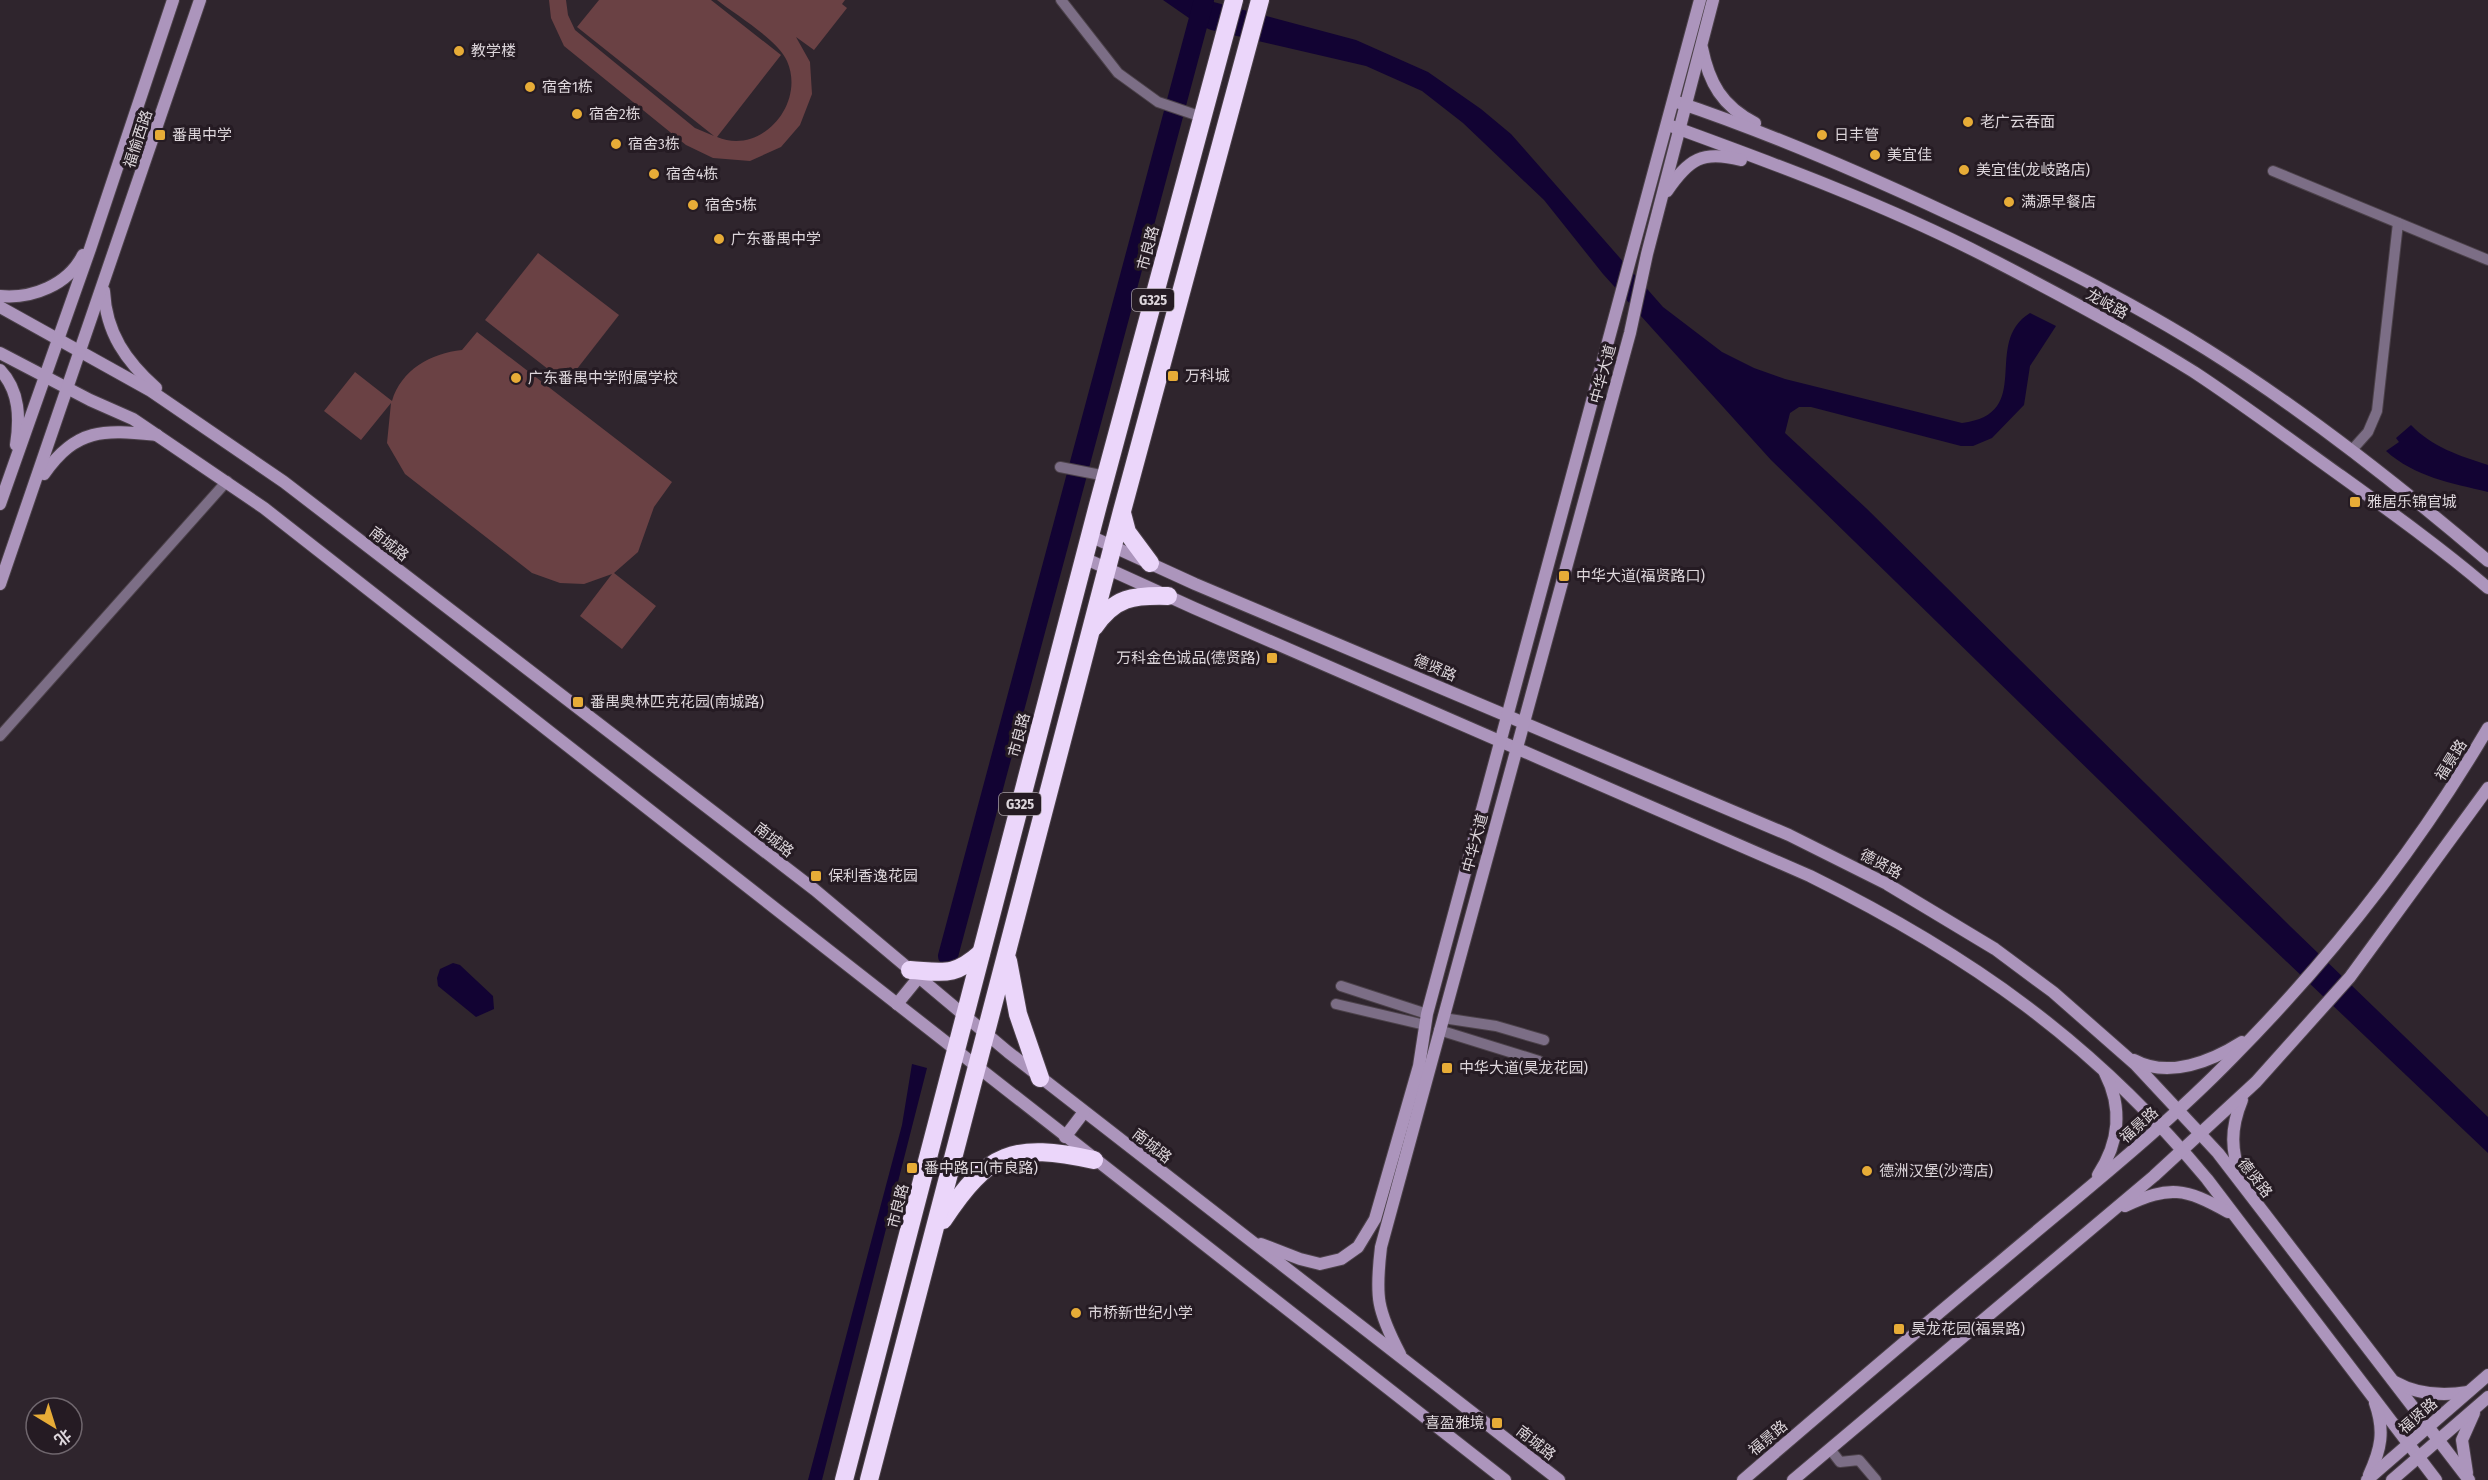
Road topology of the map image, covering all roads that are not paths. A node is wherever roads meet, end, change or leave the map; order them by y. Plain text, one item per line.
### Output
1 (173, 0) edge
2 (200, 0) edge
3 (1061, 0) edge
4 (1234, 0) edge
5 (1260, 0) edge
6 (1700, 0) edge
7 (1713, 0) edge
8 (1701, 44) junction
9 (1680, 103) junction
10 (1197, 115) junction
11 (1673, 127) junction
12 (1814, 154) junction
13 (2272, 171) dead end
14 (1799, 176) junction
15 (1661, 200) junction
16 (2398, 223) junction
17 (98, 228) junction
18 (2488, 260) edge
19 (104, 287) junction
20 (0, 296) edge
21 (0, 307) edge
22 (58, 340) junction
23 (0, 353) edge
24 (81, 353) junction
25 (0, 370) edge
26 (44, 376) junction
27 (69, 389) junction
28 (177, 407) junction
29 (160, 436) junction
30 (2351, 451) junction
31 (1060, 467) dead end
32 (12, 471) junction
33 (1100, 475) junction
34 (227, 481) junction
35 (0, 504) edge
36 (26, 511) junction
37 (1122, 511) junction
38 (1090, 536) junction
39 (1113, 545) junction
40 (1084, 558) junction
41 (2488, 561) edge
42 (1150, 563) junction
43 (1107, 568) junction
44 (2476, 578) junction
45 (0, 584) edge
46 (2488, 588) edge
47 (1168, 596) junction
48 (2488, 596) edge
49 (1091, 631) junction
50 (1507, 715) junction
51 (1524, 723) junction
52 (2488, 728) edge
53 (0, 736) edge
54 (1500, 741) junction
55 (1516, 749) junction
56 (2488, 788) edge
57 (1488, 789) junction
58 (1504, 794) junction
59 (981, 953) junction
60 (1007, 954) junction
61 (914, 974) junction
62 (1341, 986) dead end
63 (897, 1004) junction
64 (1336, 1004) dead end
65 (965, 1016) junction
66 (1443, 1018) junction
67 (1426, 1020) junction
68 (1439, 1030) junction
69 (2258, 1031) junction
70 (986, 1034) junction
71 (1544, 1040) dead end
72 (956, 1051) junction
73 (2124, 1054) junction
74 (1539, 1061) dead end
75 (2102, 1067) junction
76 (978, 1068) junction
77 (1040, 1078) junction
78 (2245, 1093) junction
79 (2178, 1109) junction
80 (1084, 1112) junction
81 (2160, 1126) junction
82 (2200, 1134) junction
83 (1065, 1137) junction
84 (2182, 1150) junction
85 (1094, 1160) junction
86 (2090, 1187) junction
87 (2245, 1188) junction
88 (2110, 1213) junction
89 (2234, 1215) junction
90 (1381, 1221) junction
91 (935, 1232) junction
92 (1249, 1239) junction
93 (1403, 1359) junction
94 (2488, 1375) edge
95 (2392, 1380) junction
96 (2469, 1391) junction
97 (2372, 1393) junction
98 (2484, 1401) edge
99 (2428, 1427) junction
100 (2438, 1440) junction
101 (2409, 1443) junction
102 (1830, 1449) junction
103 (2419, 1457) junction
104 (844, 1480) edge
105 (869, 1480) edge
106 (1505, 1480) edge
107 (1559, 1480) edge
108 (1743, 1480) edge
109 (1793, 1480) edge
110 (1876, 1480) edge
111 (2366, 1480) edge
112 (2392, 1480) edge
113 (2436, 1480) edge
114 (2468, 1480) edge

1 - 17 street, 福愉西路
2 - 19 street, 福愉西路
3 - 10 street
4 - 10 highway, 市良路 / G325
5 - 37 highway, G325
6 - 9 street
7 - 8 street
8 - 9 street
8 - 12 street
9 - 11 street
9 - 12 street, 龙岐路
10 - 33 highway, 市良路 / G325
11 - 14 street, 龙岐路
11 - 15 street
11 - 50 street, 中华大道
12 - 30 street, 龙岐路
13 - 16 street
14 - 15 street
14 - 44 street, 龙岐路
15 - 51 street, 中华大道
16 - 18 street
16 - 30 street
17 - 20 street
17 - 22 street
19 - 24 street, 福愉西路
19 - 28 street
21 - 22 street, 南城路
22 - 24 street, 南城路
22 - 26 street
23 - 26 street
24 - 27 street, 福愉西路
24 - 28 street, 南城路
25 - 32 street
26 - 27 street
26 - 32 street
27 - 29 street
27 - 36 street
28 - 61 street, 南城路
29 - 34 street
29 - 36 street
30 - 41 street, 龙岐路
31 - 33 street
32 - 35 street
33 - 38 highway, 市良路 / G325
34 - 53 street
34 - 63 street
36 - 45 street
37 - 39 highway, G325
37 - 42 highway
38 - 39 street, 德贤路
38 - 40 highway, 市良路 / G325
39 - 42 street, 德贤路
39 - 43 highway, G325
40 - 43 street
40 - 59 highway, 市良路 / G325
42 - 50 street, 德贤路
43 - 47 street
43 - 49 highway, G325
44 - 46 street, 龙岐路
44 - 48 street
47 - 49 highway
47 - 54 street
49 - 60 highway, G325
50 - 51 street, 德贤路
50 - 54 street, 中华大道
51 - 55 street, 中华大道
51 - 73 street, 德贤路
52 - 69 street, 福景路
54 - 55 street
54 - 57 street, 中华大道
55 - 58 street, 中华大道
55 - 75 street
56 - 78 street
57 - 58 street
57 - 67 street, 中华大道
58 - 66 street, 中华大道
59 - 61 highway
59 - 65 highway, 市良路 / G325
60 - 70 highway, G325
60 - 77 highway
61 - 63 street
61 - 65 street, 南城路
62 - 67 street
63 - 72 street
64 - 67 street
65 - 70 street, 南城路
65 - 72 highway, 市良路 / G325
66 - 68 street, 中华大道
66 - 71 street
67 - 90 street, 中华大道
68 - 74 street
68 - 90 street, 中华大道
69 - 73 street
69 - 79 street, 福景路
70 - 76 highway, G325
70 - 77 street, 南城路
72 - 76 street
72 - 104 highway, 市良路 / G325
73 - 79 street, 德贤路
75 - 81 street
75 - 86 street
76 - 83 street
76 - 91 highway, G325
77 - 80 street, 南城路
78 - 82 street
78 - 87 street
79 - 81 street, 福景路
79 - 82 street, 德贤路
80 - 83 street
80 - 92 street, 南城路
81 - 84 street
81 - 86 street, 福景路
82 - 84 street
82 - 87 street, 德贤路
83 - 85 street
84 - 88 street
84 - 89 street
85 - 91 highway
85 - 106 street
86 - 108 street, 福景路
87 - 95 street, 德贤路
88 - 89 street
88 - 102 street
89 - 97 street
90 - 92 street, 中华大道
90 - 93 street, 中华大道
91 - 105 highway, G325
92 - 93 street, 南城路
93 - 107 street, 南城路
94 - 96 street, 福贤路
95 - 96 street
95 - 99 street, 德贤路
96 - 99 street, 福贤路
97 - 101 street
97 - 111 street
98 - 100 street, 福贤路
98 - 114 street
99 - 100 street, 德贤路
99 - 101 street, 福贤路
100 - 103 street, 福贤路
100 - 114 street, 德贤路
101 - 103 street
101 - 111 street, 福贤路
102 - 109 street
102 - 110 street
103 - 112 street, 福贤路
103 - 113 street

